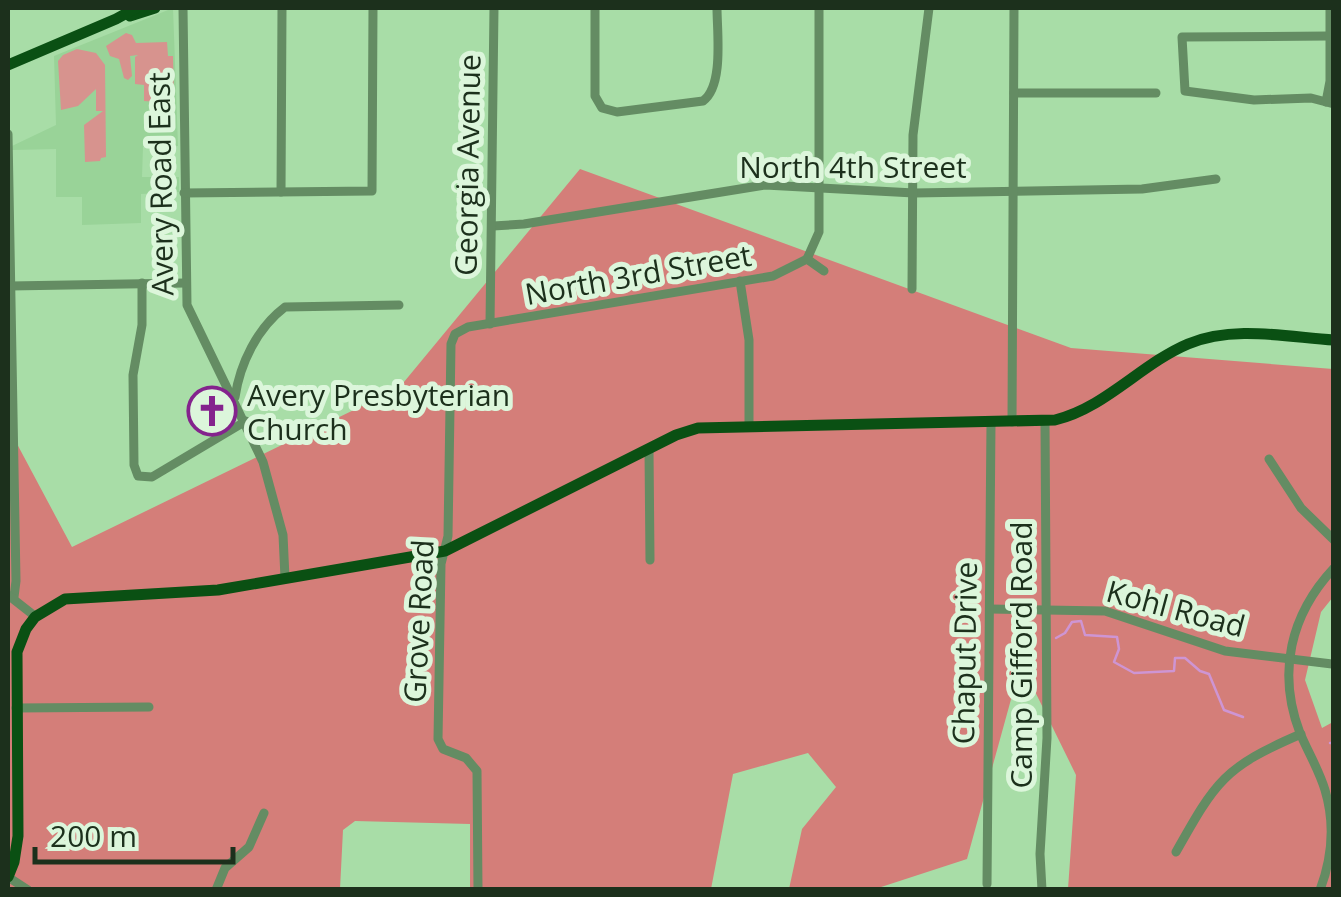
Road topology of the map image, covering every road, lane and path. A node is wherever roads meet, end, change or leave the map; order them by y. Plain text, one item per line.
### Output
1 (136, 8) edge
2 (155, 8) edge
3 (182, 8) edge
4 (282, 8) edge
5 (373, 8) edge
6 (494, 8) edge
7 (595, 8) edge
8 (718, 8) edge
9 (819, 8) edge
10 (930, 8) edge
11 (1014, 8) edge
12 (1330, 8) edge
13 (116, 19) junction
14 (1329, 36) junction
15 (8, 65) edge
16 (1014, 93) junction
17 (1156, 93) dead end
18 (1330, 103) edge
19 (8, 134) edge
20 (1216, 179) dead end
21 (820, 188) junction
22 (1014, 190) junction
23 (281, 192) junction
24 (914, 193) junction
25 (184, 194) junction
26 (8, 211) edge
27 (493, 226) junction
28 (807, 260) junction
29 (824, 272) dead end
30 (740, 281) junction
31 (185, 283) junction
32 (142, 284) junction
33 (10, 286) junction
34 (912, 289) dead end
35 (399, 305) dead end
36 (490, 324) junction
37 (456, 334) joint
38 (1334, 340) edge
39 (9, 353) edge
40 (234, 400) junction
41 (246, 422) junction
42 (1012, 422) junction
43 (1045, 422) junction
44 (991, 423) junction
45 (749, 424) junction
46 (10, 450) edge
47 (649, 450) junction
48 (1268, 459) dead end
49 (1334, 540) edge
50 (445, 551) junction
51 (650, 560) dead end
52 (1334, 568) edge
53 (285, 578) junction
54 (10, 596) edge
55 (990, 609) junction
56 (1047, 609) junction
57 (36, 617) junction
58 (1288, 660) junction
59 (1332, 664) edge
60 (149, 707) dead end
61 (16, 708) junction
62 (1300, 734) junction
63 (264, 813) dead end
64 (1332, 830) edge
65 (1176, 852) dead end
66 (8, 877) edge
67 (987, 884) dead end
68 (28, 890) edge
69 (216, 890) edge
70 (478, 890) edge
71 (1042, 890) edge
72 (1320, 890) edge

1 - 13 main road
2 - 13 main road
3 - 25 street, Avery Road East
4 - 23 street
5 - 23 street
6 - 27 street, Georgia Avenue
7 - 8 street
9 - 21 street
10 - 24 street
11 - 16 street
12 - 14 street
13 - 15 main road
14 - 18 street
14 - 18 street
16 - 17 street
16 - 22 street
19 - 26 street
20 - 22 street, North 4th Street
21 - 24 street, North 4th Street
21 - 27 street, North 4th Street
21 - 28 street
22 - 24 street, North 4th Street
22 - 42 street
23 - 25 street
24 - 34 street
25 - 31 street, Avery Road East
26 - 33 street
27 - 36 street, Georgia Avenue
28 - 29 street
28 - 30 street, North 3rd Street
30 - 36 street, North 3rd Street
30 - 45 street
31 - 32 street
31 - 40 street, Avery Road East
32 - 33 street
32 - 41 street
33 - 39 street
35 - 40 street
36 - 37 street, North 3rd Street
37 - 50 street, Grove Road
38 - 43 main road
39 - 46 street
40 - 41 street, Avery Road East
41 - 53 street, Avery Road East
42 - 43 main road
42 - 44 main road
43 - 56 street, Camp Gifford Road
44 - 45 main road
44 - 55 street, Chaput Drive
45 - 47 main road
46 - 54 street
47 - 50 main road
47 - 51 street
48 - 49 street
50 - 53 main road
50 - 70 street, Grove Road
52 - 58 street
53 - 57 main road
54 - 57 street
55 - 56 street, Kohl Road
55 - 67 street, Chaput Drive
56 - 58 street, Kohl Road
56 - 71 street, Camp Gifford Road
57 - 61 main road
58 - 59 street, Kohl Road
58 - 62 street
60 - 61 street
61 - 66 main road
62 - 64 street
62 - 65 street
63 - 69 street
64 - 72 street
66 - 68 street

